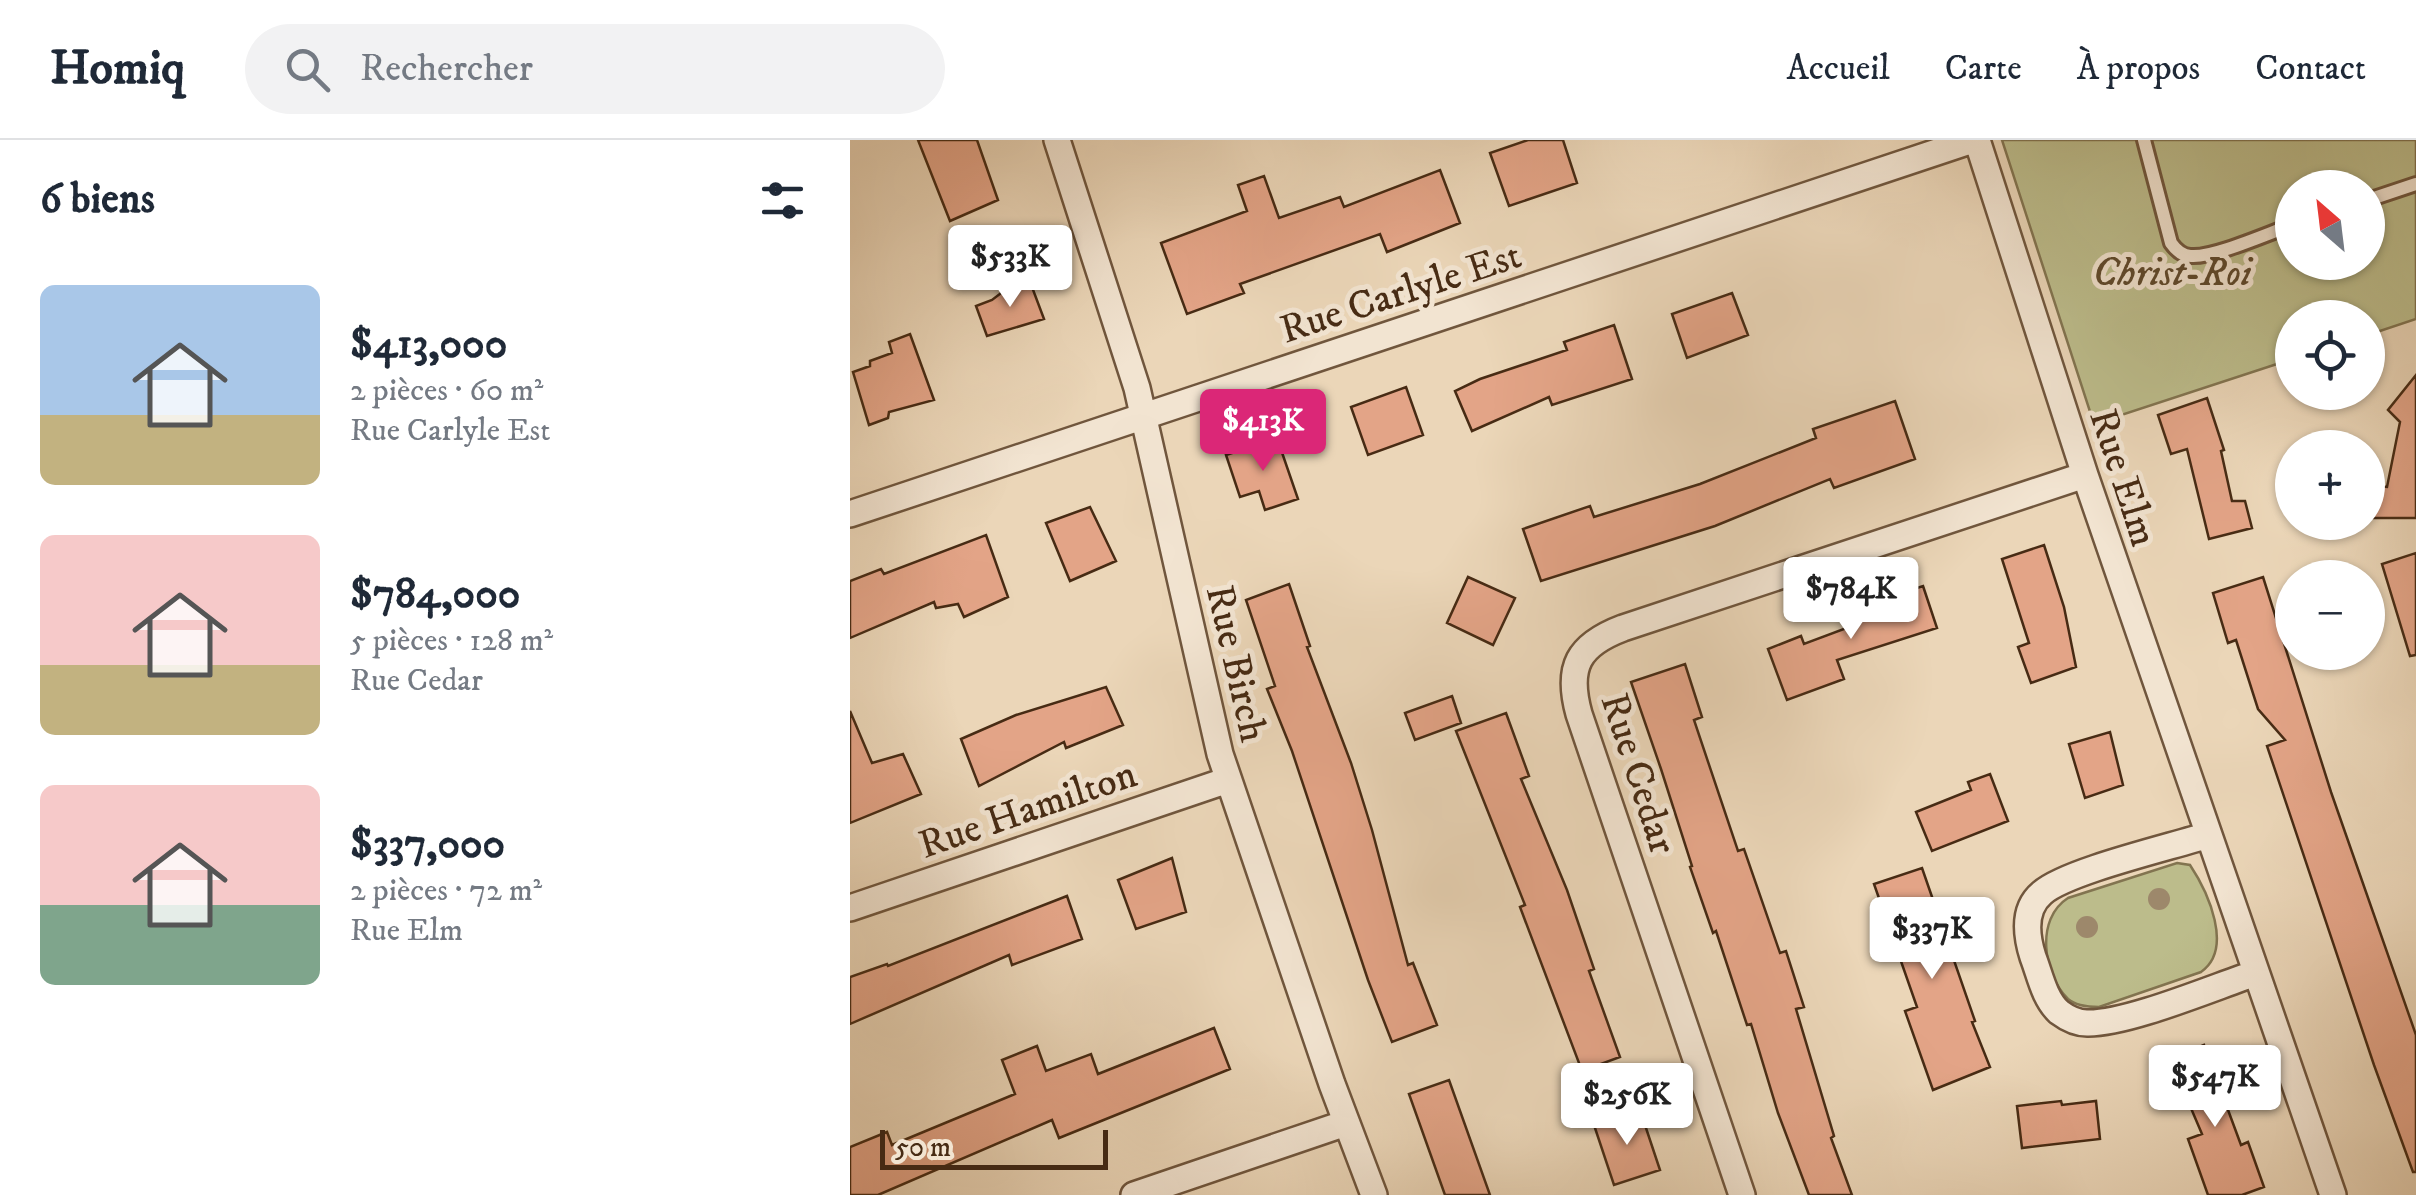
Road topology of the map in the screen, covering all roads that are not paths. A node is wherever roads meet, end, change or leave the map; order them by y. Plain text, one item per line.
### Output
1 (1057, 140) edge
2 (1975, 140) edge
3 (2144, 140) edge
4 (2416, 184) edge
5 (2385, 194) edge
6 (2275, 231) edge
7 (1143, 416) junction
8 (2084, 475) junction
9 (850, 514) edge
10 (1228, 780) junction
11 (2208, 835) junction
12 (850, 908) edge
13 (2256, 973) junction
14 (1346, 1123) junction
15 (1134, 1195) edge
16 (1374, 1195) edge
17 (1742, 1195) edge
18 (2334, 1195) edge

1 - 7 street, Rue Birch
2 - 7 street, Rue Carlyle Est
2 - 8 street, Rue Elm
3 - 6 lane
4 - 5 lane
7 - 9 street, Rue Carlyle Est
7 - 10 street, Rue Birch
8 - 11 street, Rue Elm
8 - 17 street, Rue Cedar
10 - 12 street, Rue Hamilton
10 - 14 street, Rue Birch
11 - 13 street, Rue Elm
11 - 13 street
13 - 18 street, Rue Elm
14 - 15 street
14 - 16 street, Rue Birch

